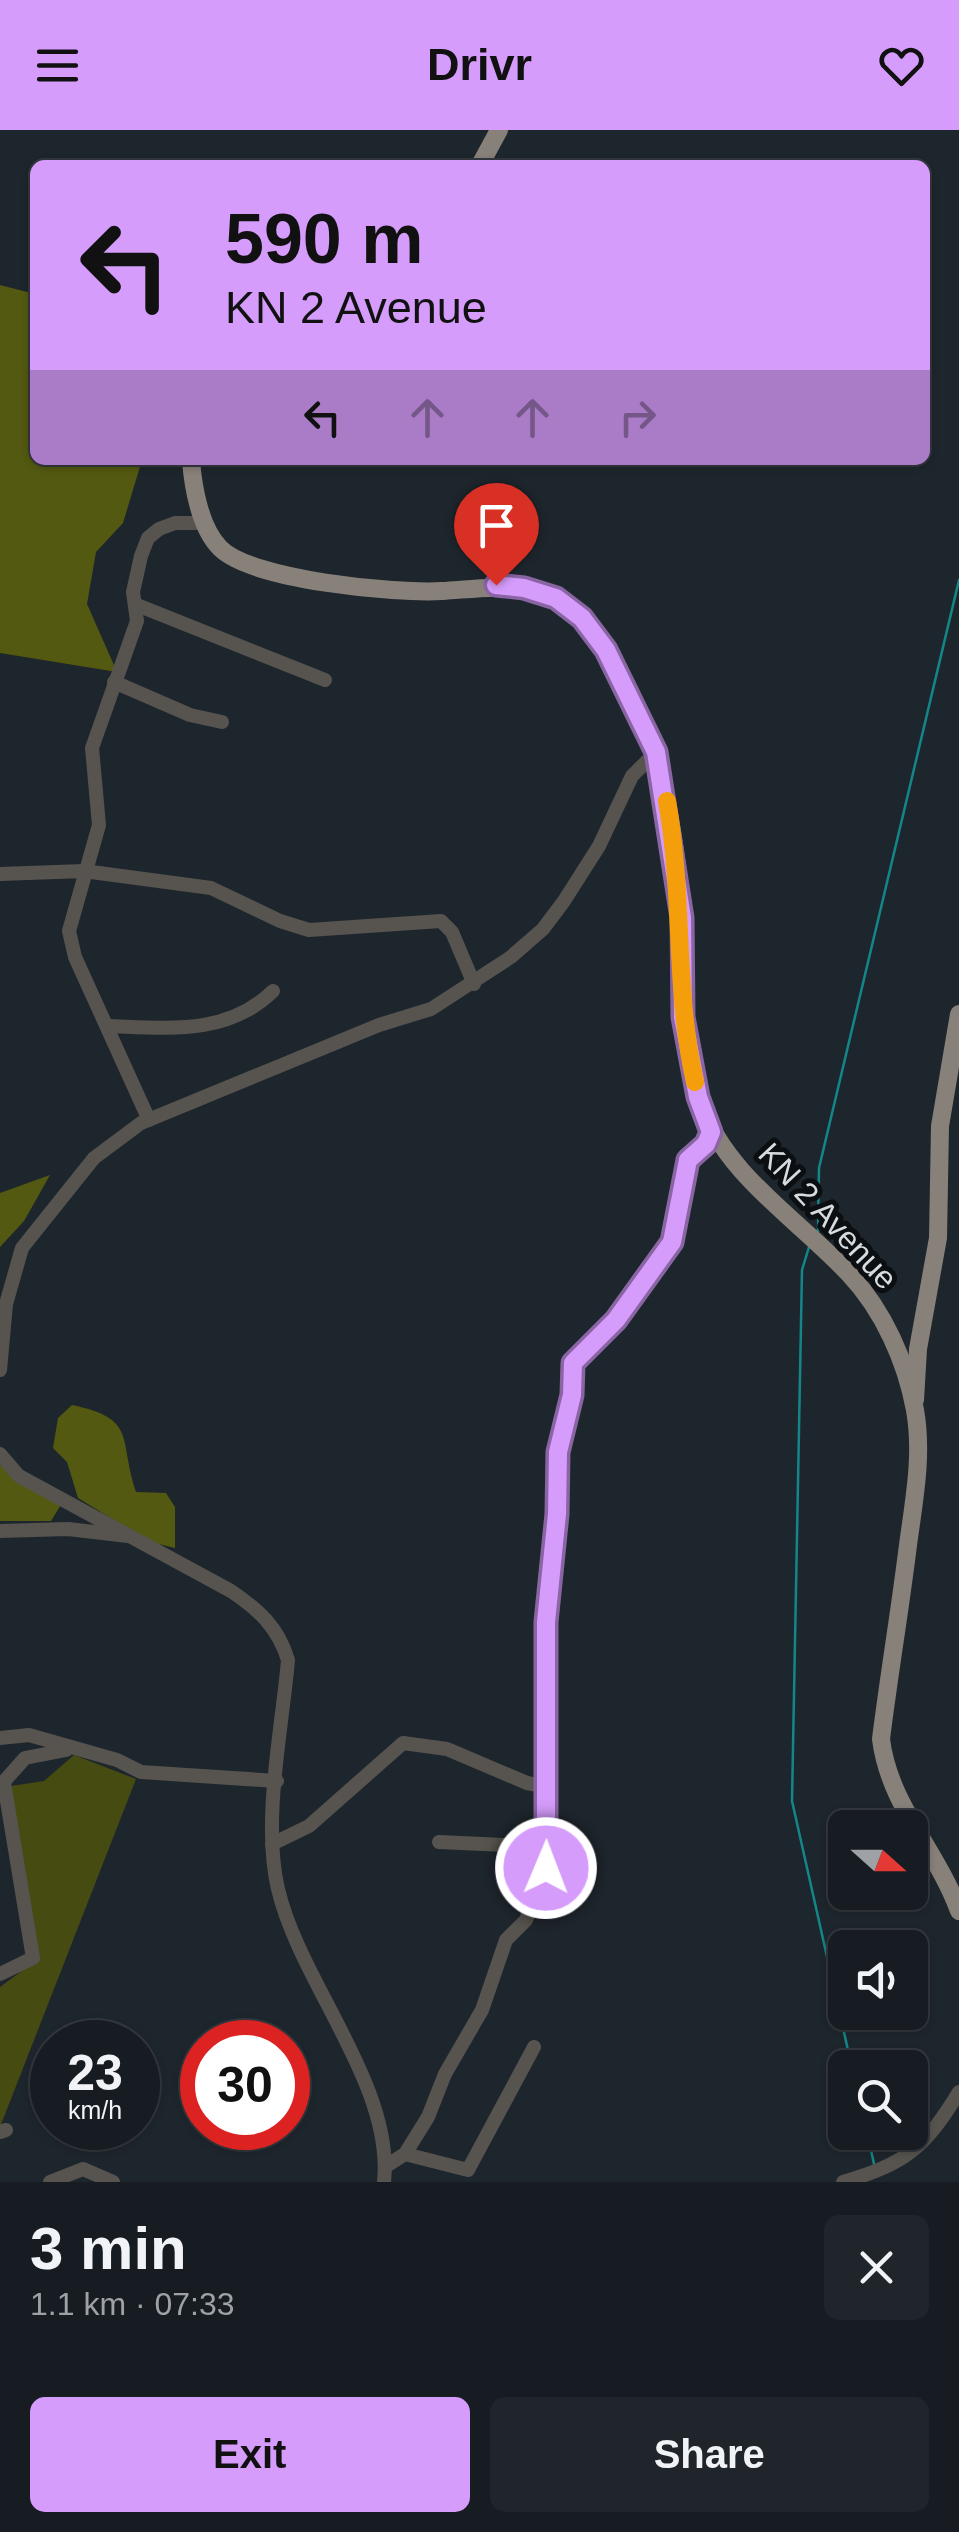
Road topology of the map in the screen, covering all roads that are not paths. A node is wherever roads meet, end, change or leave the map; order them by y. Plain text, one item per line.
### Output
1 (500, 130) edge
2 (483, 160) edge
3 (192, 465) edge
4 (205, 523) junction
5 (137, 605) junction
6 (325, 680) dead end
7 (114, 682) junction
8 (222, 722) dead end
9 (656, 752) junction
10 (84, 871) junction
11 (0, 874) edge
12 (474, 984) junction
13 (273, 991) dead end
14 (959, 1014) edge
15 (107, 1026) junction
16 (149, 1120) junction
17 (711, 1132) junction
18 (0, 1370) edge
19 (914, 1406) junction
20 (0, 1454) edge
21 (0, 1531) edge
22 (133, 1536) junction
23 (0, 1738) edge
24 (71, 1748) junction
25 (277, 1780) junction
26 (1, 1784) edge
27 (548, 1787) junction
28 (439, 1842) dead end
29 (272, 1844) junction
30 (546, 1847) junction
31 (959, 1911) edge
32 (0, 1974) edge
33 (534, 2047) dead end
34 (959, 2092) edge
35 (405, 2154) junction
36 (386, 2166) junction
37 (50, 2182) edge
38 (113, 2182) edge
39 (384, 2182) edge
40 (843, 2182) edge

1 - 2 main road
3 - 4 main road, KN 2 Avenue
4 - 5 street
4 - 9 main road, KN 2 Avenue
5 - 6 street
5 - 7 street
7 - 8 street
7 - 10 street
9 - 12 street
9 - 17 main road, KN 2 Avenue
10 - 11 street
10 - 12 street
10 - 15 street
12 - 16 street
13 - 15 street
14 - 19 main road
15 - 16 street
16 - 18 street
17 - 19 main road, KN 2 Avenue
17 - 27 street
19 - 31 main road, KN 2 Avenue
20 - 22 street
21 - 22 street
22 - 25 street
23 - 24 street
24 - 25 street
24 - 26 street
25 - 29 street
26 - 32 street
27 - 29 street
27 - 30 street
28 - 30 street
29 - 36 street
30 - 35 street
33 - 35 street
34 - 40 street
35 - 36 street
36 - 39 street
37 - 38 street

